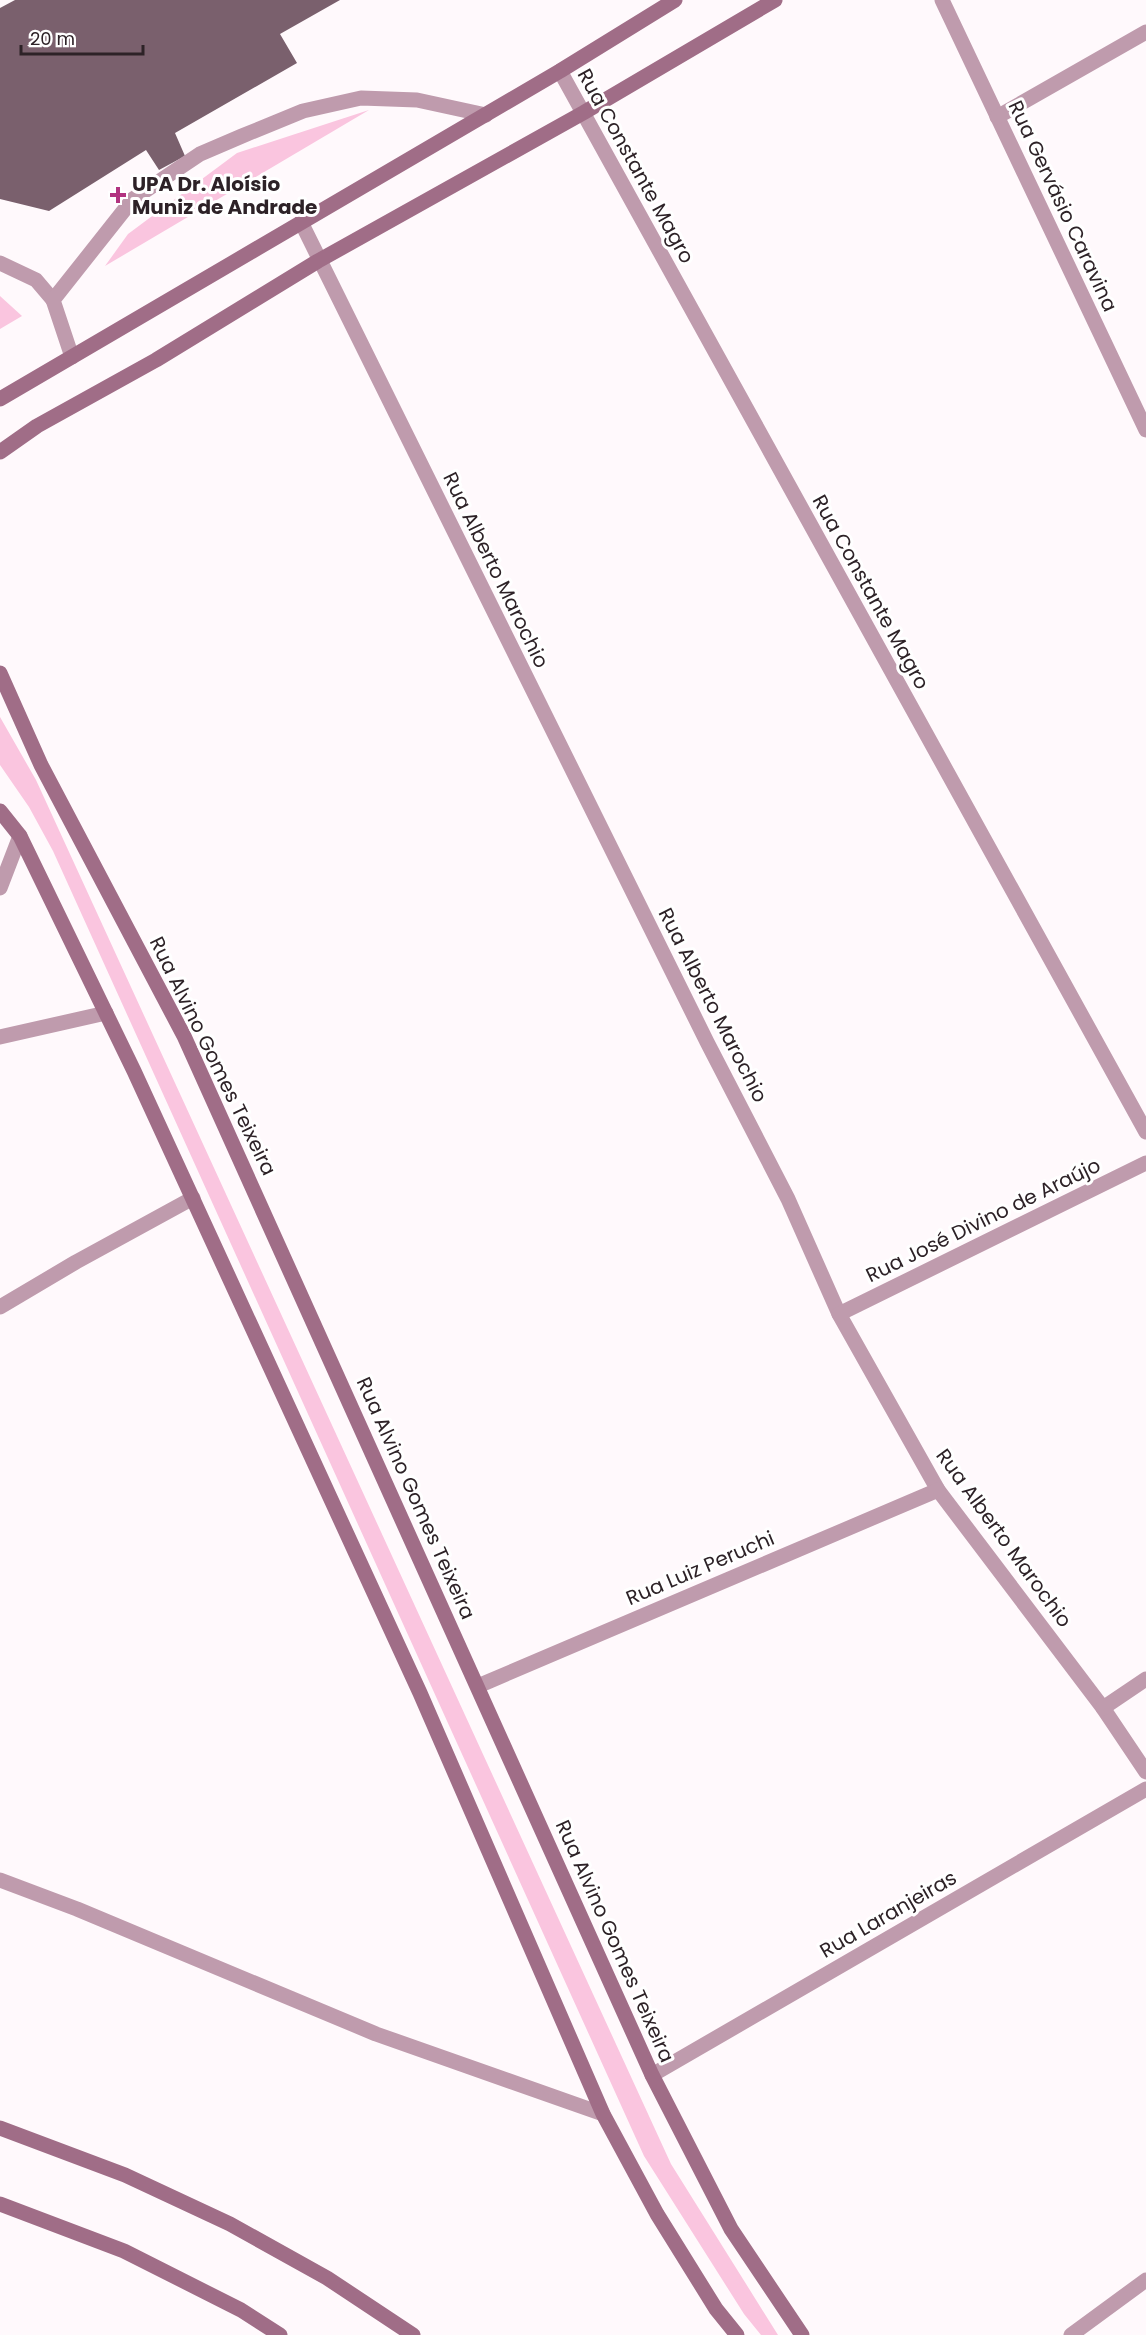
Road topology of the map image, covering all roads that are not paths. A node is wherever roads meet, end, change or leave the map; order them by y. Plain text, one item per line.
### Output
1 (675, 0) edge
2 (775, 0) edge
3 (942, 0) edge
4 (657, 4) edge
5 (1146, 32) edge
6 (560, 71) junction
7 (583, 113) junction
8 (486, 115) junction
9 (997, 117) junction
10 (301, 222) junction
11 (318, 261) junction
12 (0, 263) edge
13 (53, 300) junction
14 (72, 357) junction
15 (0, 399) edge
16 (1146, 430) edge
17 (0, 452) edge
18 (0, 673) edge
19 (0, 811) edge
20 (20, 836) junction
21 (0, 888) edge
22 (106, 1013) junction
23 (0, 1037) edge
24 (1146, 1132) edge
25 (1146, 1163) edge
26 (193, 1198) junction
27 (0, 1307) edge
28 (839, 1314) junction
29 (938, 1490) junction
30 (1146, 1679) edge
31 (478, 1686) junction
32 (1102, 1708) junction
33 (1146, 1772) edge
34 (1146, 1789) edge
35 (0, 1880) edge
36 (652, 2075) junction
37 (603, 2114) junction
38 (0, 2128) edge
39 (0, 2204) edge
40 (1146, 2280) edge
41 (280, 2335) edge
42 (413, 2335) edge
43 (737, 2335) edge
44 (802, 2335) edge
45 (1071, 2335) edge

1 - 4 main road
2 - 7 main road
3 - 9 street, Rua Gervásio Caravina
4 - 6 main road
5 - 9 street
6 - 7 street, Rua Constante Magro
6 - 8 main road
7 - 11 main road
7 - 24 street, Rua Constante Magro
8 - 10 main road
8 - 13 street
9 - 16 street, Rua Gervásio Caravina
10 - 11 street, Rua Alberto Marochio
10 - 14 main road
11 - 17 main road
11 - 28 street, Rua Alberto Marochio
12 - 13 street
13 - 14 street
14 - 15 main road
18 - 31 main road, Rua Alvino Gomes Teixeira
19 - 20 main road
20 - 21 street
20 - 22 main road
22 - 23 street
22 - 26 main road
25 - 28 street, Rua José Divino de Araújo
26 - 27 street
26 - 37 main road
28 - 29 street, Rua Alberto Marochio
29 - 31 street, Rua Luiz Peruchi
29 - 32 street, Rua Alberto Marochio
30 - 32 street
31 - 36 main road, Rua Alvino Gomes Teixeira
32 - 33 street, Rua Alberto Marochio
34 - 36 street, Rua Laranjeiras
35 - 37 street
36 - 44 main road, Rua Alvino Gomes Teixeira
37 - 43 main road
38 - 42 main road
39 - 41 main road
40 - 45 street

